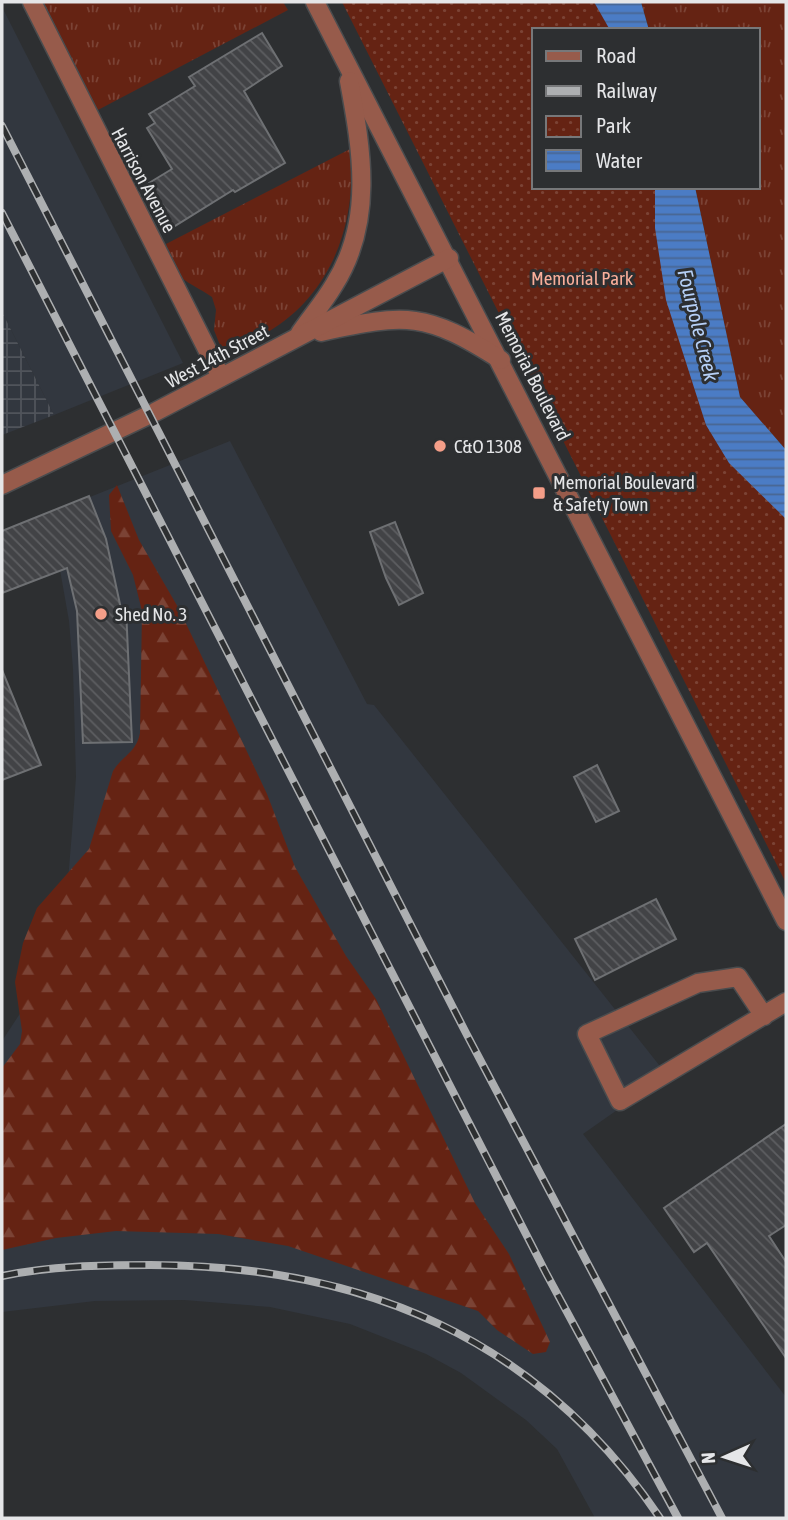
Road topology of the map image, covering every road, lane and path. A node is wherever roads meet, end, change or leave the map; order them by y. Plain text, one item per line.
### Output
1 (32, 2) edge
2 (315, 2) edge
3 (345, 61) junction
4 (449, 258) junction
5 (297, 338) junction
6 (501, 360) junction
7 (221, 377) junction
8 (2, 485) edge
9 (786, 921) edge
10 (786, 1002) edge
11 (764, 1016) junction

1 - 7 street, Harrison Avenue
2 - 3 street, Memorial Boulevard
3 - 4 street, Memorial Boulevard
3 - 5 street
4 - 5 street, West 14th Street
4 - 6 street, Memorial Boulevard
5 - 6 street
5 - 7 street, West 14th Street
6 - 9 street, Memorial Boulevard
7 - 8 street, West 14th Street
10 - 11 street
11 - 11 street

